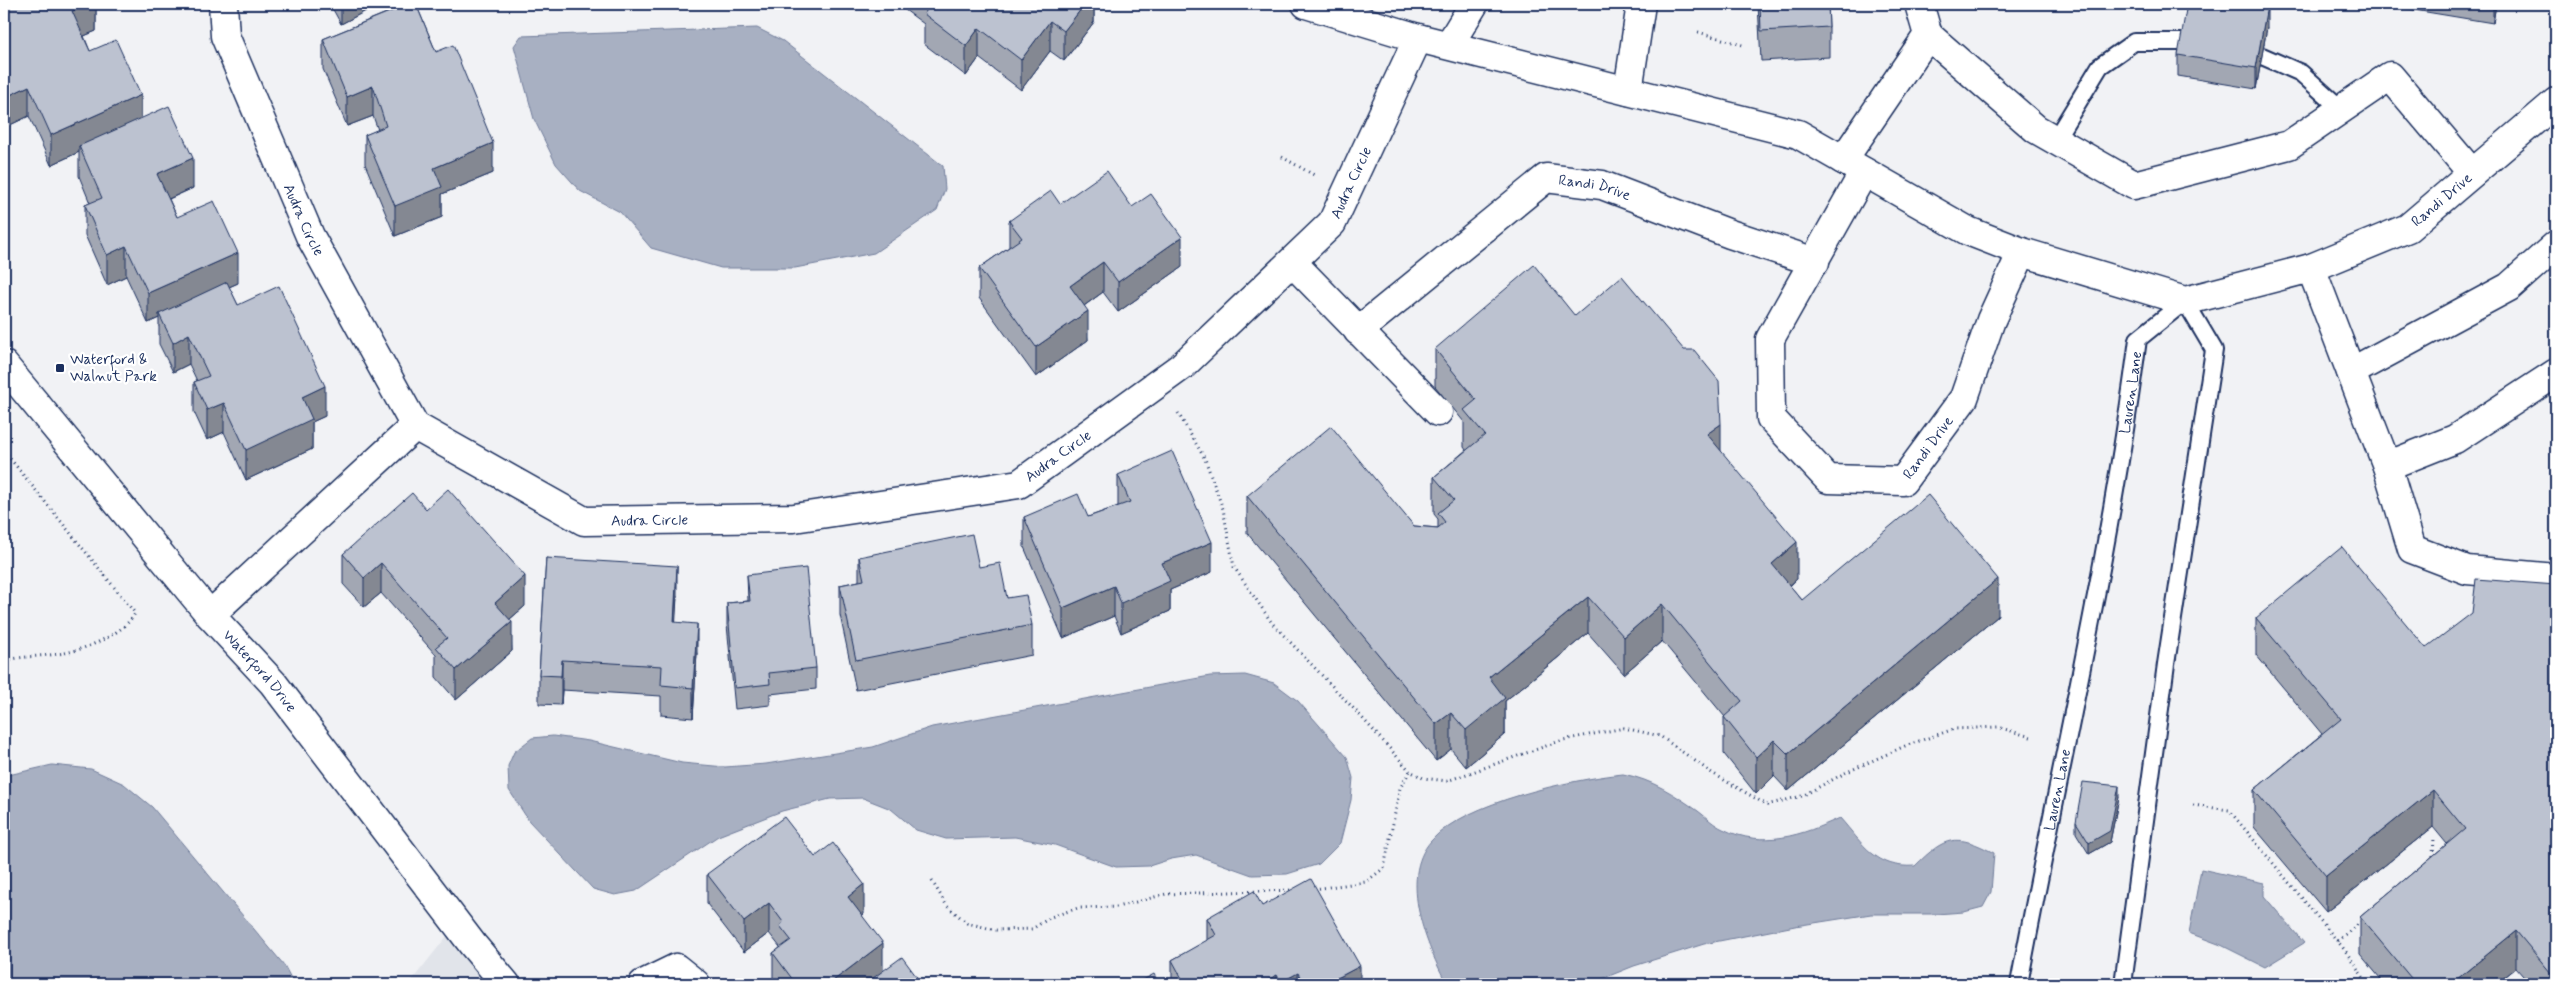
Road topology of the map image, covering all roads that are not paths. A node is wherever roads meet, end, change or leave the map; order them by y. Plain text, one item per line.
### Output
1 (223, 4) edge
2 (1306, 4) edge
3 (1474, 4) edge
4 (1641, 4) edge
5 (1919, 4) edge
6 (1928, 35) junction
7 (1418, 38) junction
8 (2184, 42) edge
9 (1449, 45) junction
10 (2262, 56) edge
11 (1628, 92) junction
12 (2556, 102) edge
13 (2341, 109) junction
14 (2055, 140) junction
15 (1854, 166) junction
16 (2472, 173) junction
17 (2556, 245) edge
18 (2022, 252) junction
19 (1292, 262) junction
20 (1815, 262) junction
21 (2311, 268) junction
22 (2185, 301) junction
23 (1358, 331) junction
24 (4, 365) edge
25 (2351, 372) junction
26 (2552, 383) edge
27 (1438, 412) dead end
28 (415, 426) junction
29 (2387, 466) junction
30 (2556, 578) edge
31 (210, 614) junction
32 (506, 984) edge
33 (643, 984) edge
34 (696, 984) edge
35 (2018, 984) edge
36 (2123, 984) edge

1 - 28 street, Audra Circle
2 - 7 street
3 - 9 street
4 - 11 street
5 - 6 street
6 - 14 street
6 - 15 street, Randi Drive
7 - 9 street
7 - 19 street, Audra Circle
8 - 14 lane
9 - 11 street
10 - 13 lane
11 - 15 street
12 - 16 street, Randi Drive
13 - 14 street
13 - 16 street
15 - 18 street
15 - 20 street, Randi Drive
16 - 21 street, Randi Drive
17 - 25 street
18 - 20 street, Randi Drive
18 - 22 street
19 - 23 street
19 - 28 street, Audra Circle
20 - 23 street, Randi Drive
21 - 22 street, Randi Drive
21 - 25 street
22 - 35 lane, Lauren Lane
22 - 36 lane
23 - 27 street
24 - 31 street, Waterford Drive
25 - 29 street
26 - 29 street
28 - 31 street
29 - 30 street
31 - 32 street, Waterford Drive
33 - 34 street

